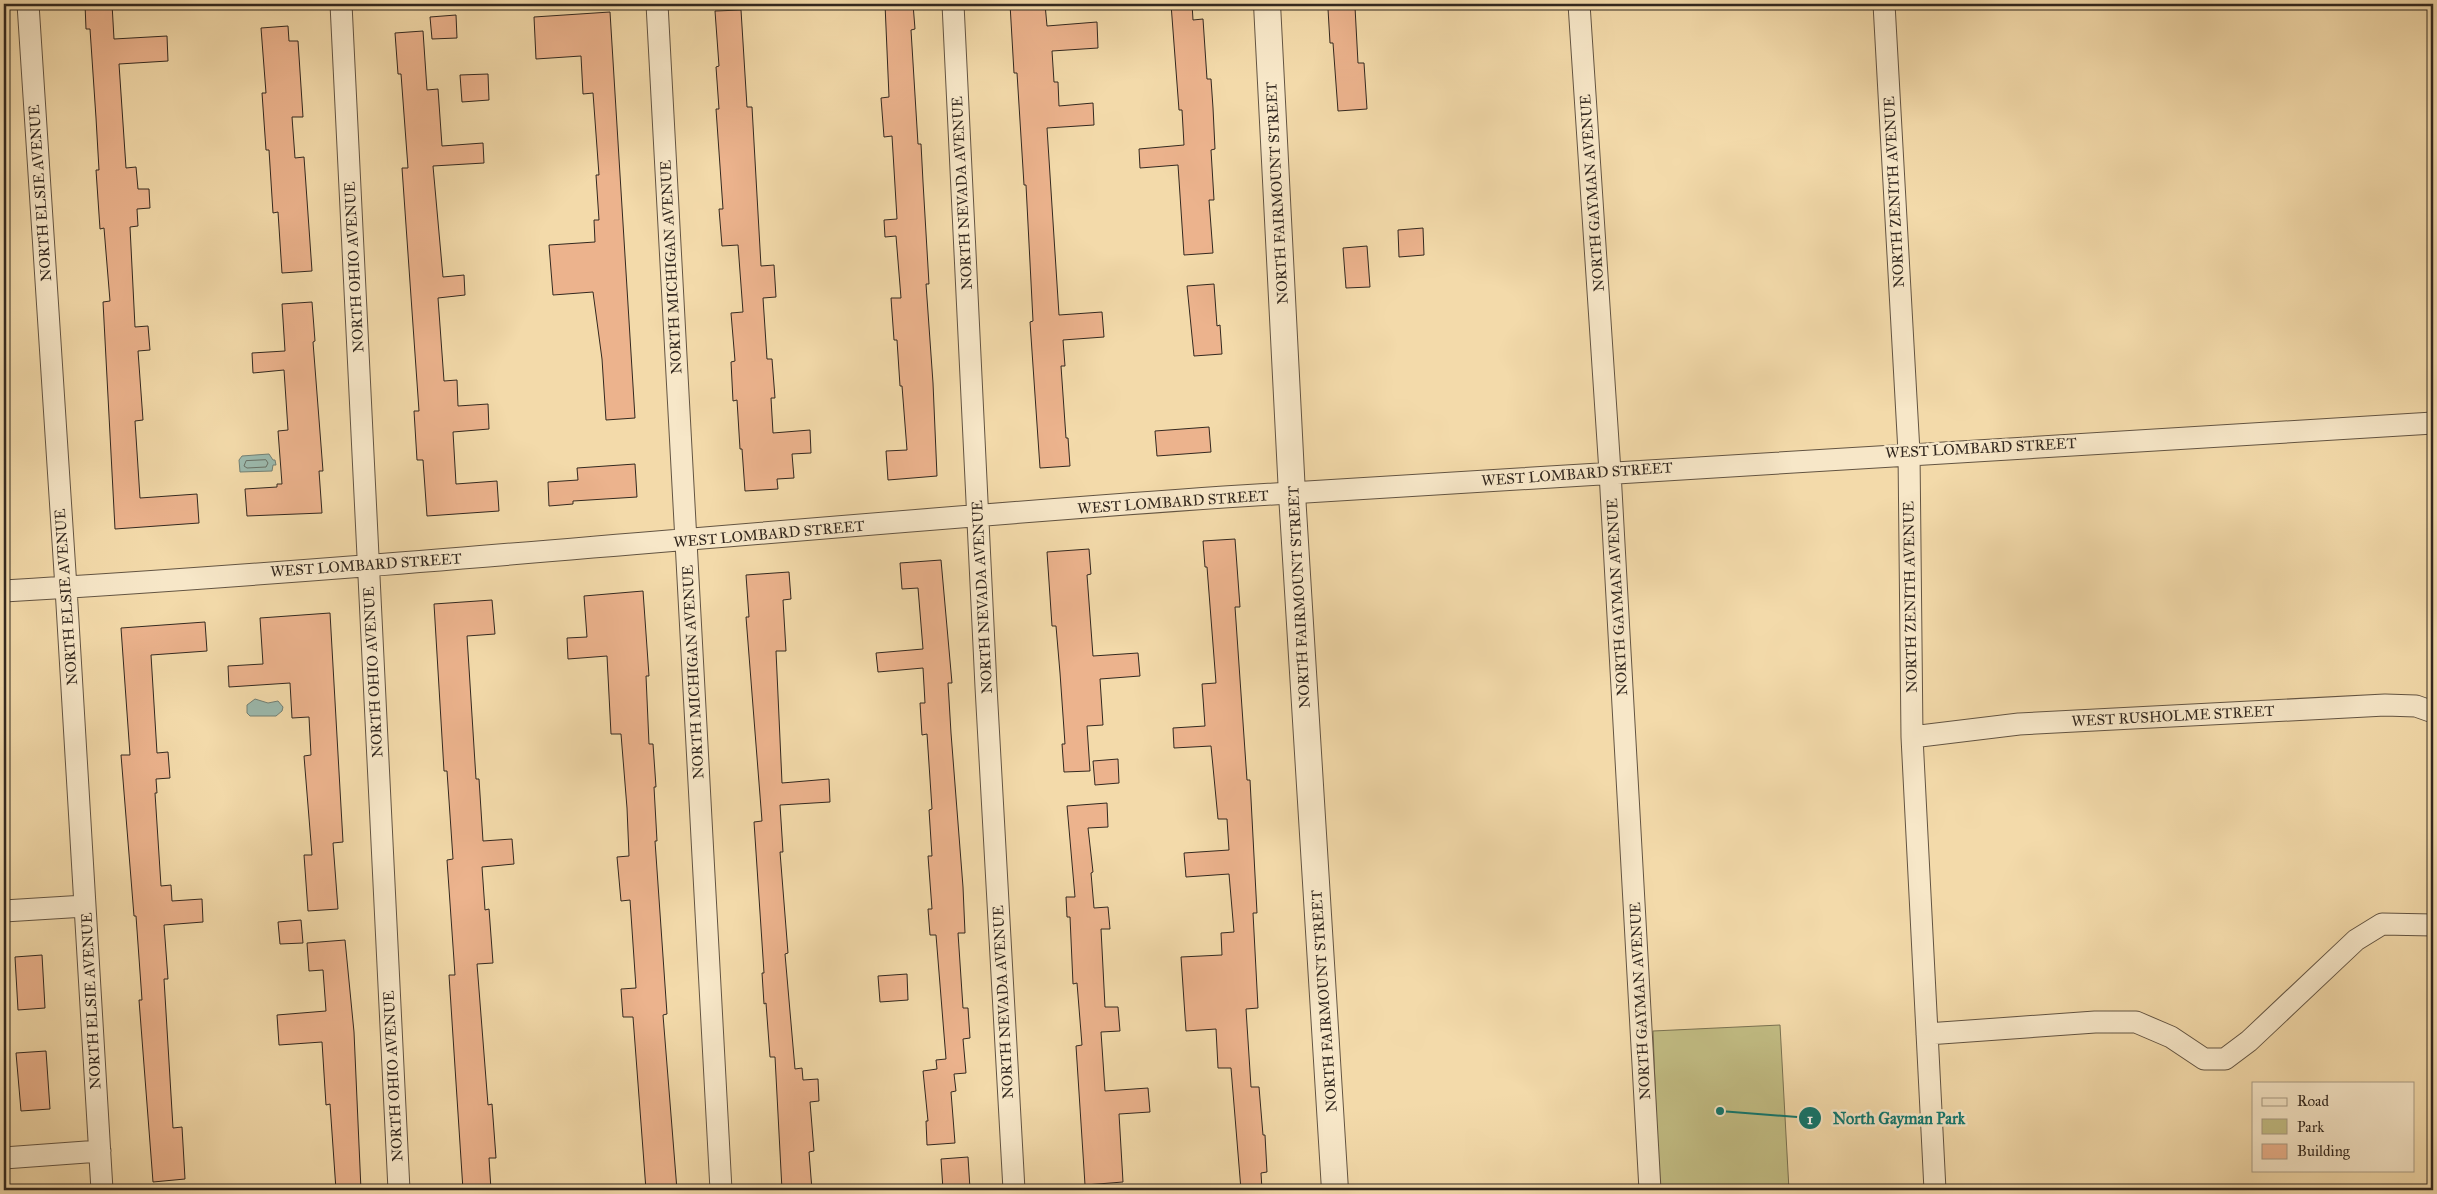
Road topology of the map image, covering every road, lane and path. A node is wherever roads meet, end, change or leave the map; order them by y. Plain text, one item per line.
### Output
1 (28, 4) edge
2 (341, 4) edge
3 (657, 4) edge
4 (953, 4) edge
5 (1267, 4) edge
6 (1579, 4) edge
7 (1884, 4) edge
8 (2433, 423) edge
9 (1909, 452) junction
10 (1610, 472) junction
11 (1292, 494) junction
12 (978, 517) junction
13 (686, 540) junction
14 (368, 566) junction
15 (66, 588) junction
16 (4, 592) edge
17 (2433, 712) edge
18 (1912, 736) junction
19 (85, 906) junction
20 (4, 912) edge
21 (2433, 925) edge
22 (1927, 1034) junction
23 (100, 1151) junction
24 (4, 1158) edge
25 (102, 1190) edge
26 (399, 1190) edge
27 (721, 1190) edge
28 (1014, 1190) edge
29 (1335, 1190) edge
30 (1650, 1190) edge
31 (1936, 1190) edge

1 - 15 street, NORTH ELSIE AVENUE
2 - 14 street, NORTH OHIO AVENUE
3 - 13 street, NORTH MICHIGAN AVENUE
4 - 12 street, NORTH NEVADA AVENUE
5 - 11 street, NORTH FAIRMOUNT STREET
6 - 10 street, NORTH GAYMAN AVENUE
7 - 9 street, NORTH ZENITH AVENUE
8 - 9 street, WEST LOMBARD STREET
9 - 10 street, WEST LOMBARD STREET
9 - 18 street, NORTH ZENITH AVENUE
10 - 11 street, WEST LOMBARD STREET
10 - 30 street, NORTH GAYMAN AVENUE
11 - 12 street, WEST LOMBARD STREET
11 - 29 street, NORTH FAIRMOUNT STREET
12 - 13 street, WEST LOMBARD STREET
12 - 28 street, NORTH NEVADA AVENUE
13 - 14 street, WEST LOMBARD STREET
13 - 27 street, NORTH MICHIGAN AVENUE
14 - 15 street, WEST LOMBARD STREET
14 - 26 street, NORTH OHIO AVENUE
15 - 16 street, WEST LOMBARD STREET
15 - 19 street, NORTH ELSIE AVENUE
17 - 18 street, WEST RUSHOLME STREET
18 - 22 street, NORTH ZENITH AVENUE
19 - 20 street
19 - 23 street, NORTH ELSIE AVENUE
21 - 22 street
22 - 31 street, NORTH ZENITH AVENUE
23 - 24 street
23 - 25 street, NORTH ELSIE AVENUE

